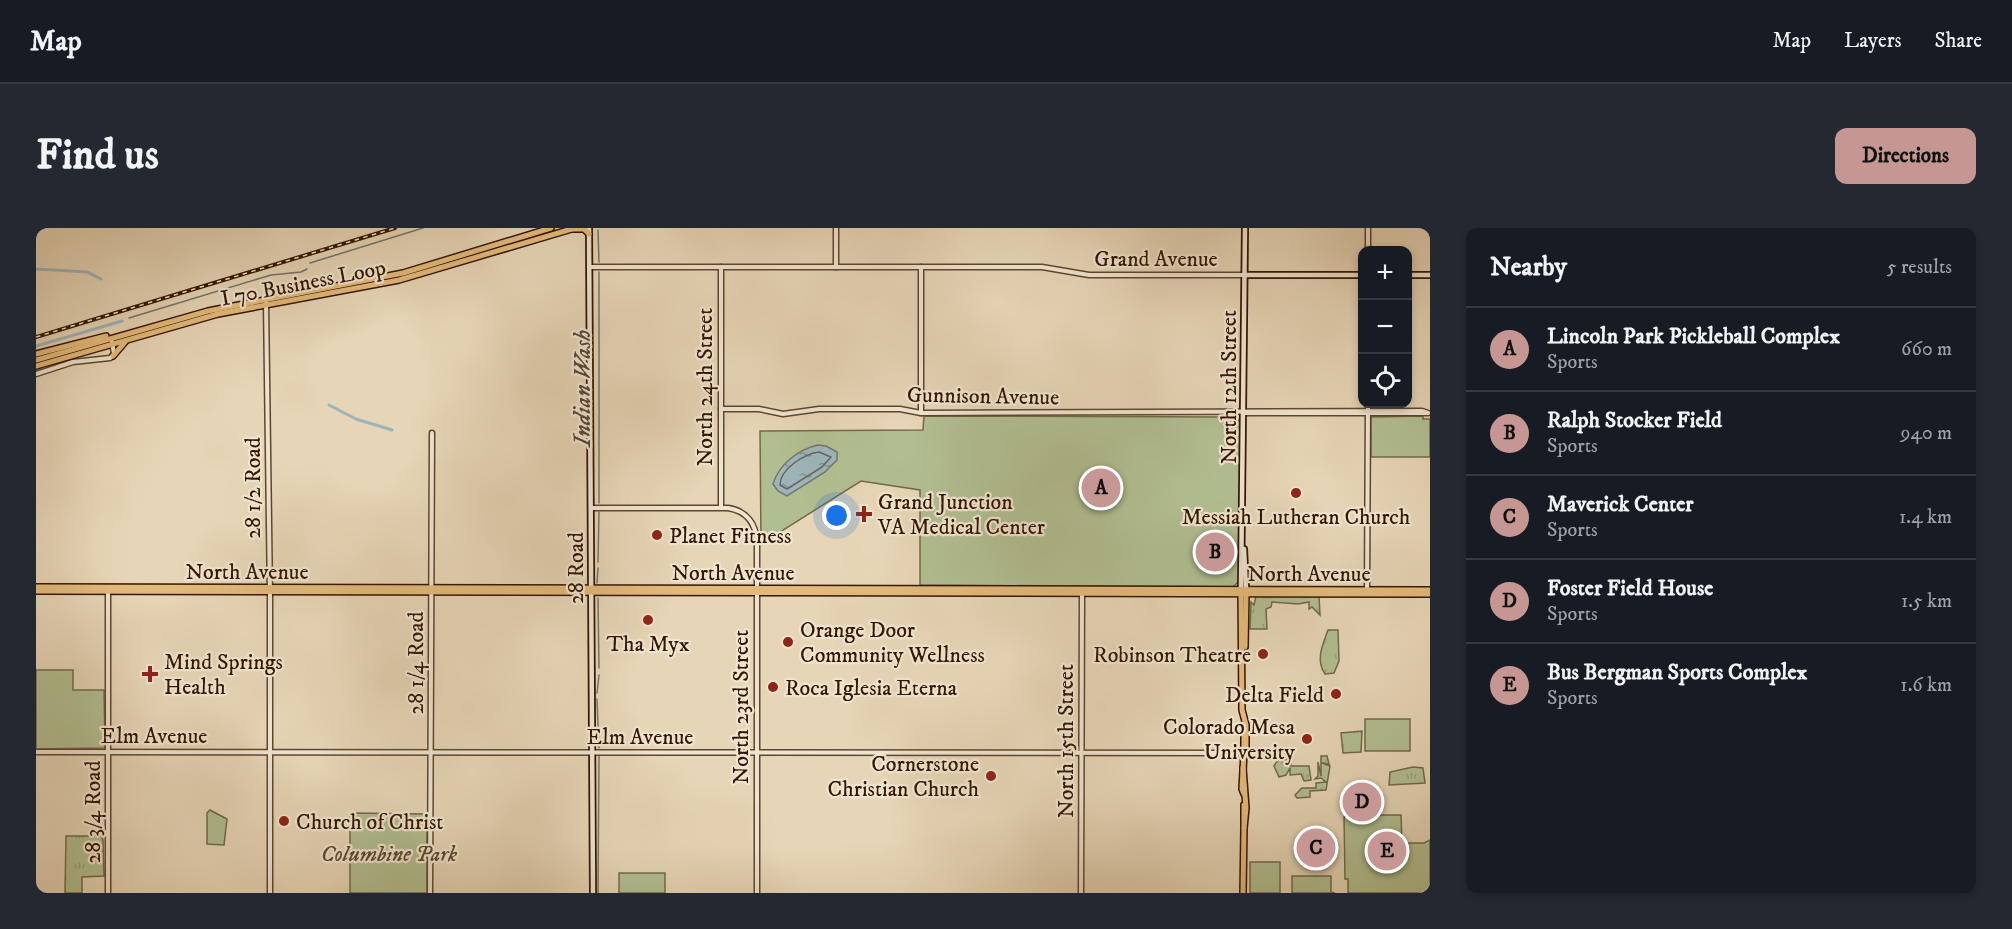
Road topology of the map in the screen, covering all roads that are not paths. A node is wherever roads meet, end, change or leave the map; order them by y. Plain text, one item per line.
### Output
1 (551, 228) edge
2 (836, 228) edge
3 (1245, 228) edge
4 (1368, 228) edge
5 (573, 229) edge
6 (591, 230) edge
7 (1368, 246) edge
8 (495, 249) junction
9 (590, 267) junction
10 (721, 267) junction
11 (837, 267) junction
12 (921, 267) junction
13 (1245, 275) junction
14 (1358, 275) edge
15 (1412, 275) edge
16 (1430, 275) edge
17 (266, 302) junction
18 (137, 330) junction
19 (133, 338) junction
20 (111, 341) junction
21 (36, 354) edge
22 (113, 356) junction
23 (36, 360) edge
24 (36, 366) edge
25 (36, 374) edge
26 (1368, 408) edge
27 (721, 409) junction
28 (921, 413) junction
29 (1244, 413) junction
30 (1368, 413) junction
31 (1429, 413) edge
32 (432, 433) dead end
33 (721, 507) junction
34 (591, 508) junction
35 (149, 587) junction
36 (36, 589) edge
37 (108, 589) junction
38 (1162, 589) junction
39 (1309, 589) junction
40 (1347, 589) junction
41 (190, 590) junction
42 (225, 590) junction
43 (270, 590) junction
44 (311, 590) junction
45 (352, 590) junction
46 (391, 590) junction
47 (431, 590) junction
48 (490, 590) junction
49 (533, 590) junction
50 (1430, 590) edge
51 (592, 591) junction
52 (635, 591) junction
53 (757, 591) junction
54 (838, 591) junction
55 (871, 591) junction
56 (914, 591) junction
57 (1002, 591) junction
58 (1082, 591) junction
59 (131, 592) junction
60 (1244, 592) junction
61 (1367, 592) junction
62 (1139, 594) junction
63 (1293, 594) junction
64 (1324, 594) junction
65 (1430, 594) edge
66 (36, 752) edge
67 (108, 752) junction
68 (270, 752) junction
69 (592, 752) junction
70 (756, 752) junction
71 (431, 753) junction
72 (1082, 753) junction
73 (1244, 753) junction
74 (108, 893) edge
75 (270, 893) edge
76 (430, 893) edge
77 (593, 893) edge
78 (757, 893) edge
79 (1081, 893) edge
80 (1243, 893) edge

1 - 8 main road, I 70 Business Loop
2 - 11 street
3 - 13 main road, North 12th Street
4 - 7 street
5 - 6 main road
5 - 8 main road, I 70 Business Loop
6 - 9 main road, 28 Road
8 - 17 main road, I 70 Business Loop
9 - 10 street, Grand Avenue
9 - 34 main road, 28 Road
10 - 11 street, Grand Avenue
10 - 27 street, North 24th Street
11 - 12 street, Grand Avenue
12 - 13 street, Grand Avenue
12 - 28 street
13 - 14 main road, Grand Avenue
13 - 29 main road, North 12th Street
15 - 16 main road
17 - 18 main road, I 70 Business Loop
17 - 19 main road, I 70 Business Loop
17 - 43 street, 28 1/2 Road
18 - 20 main road, I 70 Business Loop
18 - 21 main road
19 - 20 main road, I 70 Business Loop
19 - 22 main road
20 - 22 street
20 - 23 main road, I 70 Business Loop
20 - 24 main road, I 70 Business Loop
22 - 25 street
26 - 30 street
27 - 28 street, Gunnison Avenue
27 - 33 street, North 24th Street
28 - 29 street, Gunnison Avenue
29 - 30 street, Gunnison Avenue
29 - 60 main road, North 12th Street
30 - 31 street, Gunnison Avenue
30 - 61 street
32 - 47 street, 28 1/4 Road
33 - 34 street
33 - 53 street, North 23rd Street
34 - 51 main road, 28 Road
35 - 37 main road, North Avenue
35 - 41 main road, North Avenue
35 - 59 main road
36 - 37 main road, North Avenue
36 - 37 main road, North Avenue
37 - 59 main road, North Avenue
37 - 67 street, 28 3/4 Road
38 - 58 main road, North Avenue
38 - 60 main road, North Avenue
38 - 62 main road
39 - 40 main road, North Avenue
39 - 60 main road, North Avenue
39 - 63 main road
40 - 61 main road, North Avenue
40 - 64 main road
41 - 42 main road, North Avenue
41 - 42 main road, North Avenue
41 - 59 main road, North Avenue
42 - 43 main road, North Avenue
42 - 43 main road, North Avenue
43 - 44 main road, North Avenue
43 - 44 main road, North Avenue
43 - 68 street, 28 1/2 Road
44 - 45 main road, North Avenue
44 - 45 main road, North Avenue
45 - 46 main road, North Avenue
45 - 46 main road, North Avenue
46 - 47 main road, North Avenue
46 - 47 main road, North Avenue
47 - 48 main road, North Avenue
47 - 71 street, 28 1/4 Road
48 - 49 main road, North Avenue
48 - 49 main road, North Avenue
49 - 51 main road, North Avenue
49 - 51 main road, North Avenue
50 - 61 main road, North Avenue
51 - 52 main road, North Avenue
51 - 52 main road, North Avenue
51 - 69 main road, 28 Road
52 - 53 main road, North Avenue
52 - 53 main road, North Avenue
53 - 54 main road, North Avenue
53 - 54 main road, North Avenue
53 - 70 street, North 23rd Street
54 - 55 main road, North Avenue
54 - 55 main road, North Avenue
55 - 56 main road, North Avenue
55 - 56 main road, North Avenue
56 - 57 main road, North Avenue
56 - 57 main road, North Avenue
57 - 58 main road, North Avenue
58 - 62 main road, North Avenue
58 - 72 street, North 15th Street
60 - 62 main road, North Avenue
60 - 63 main road, North Avenue
60 - 73 main road, North 12th Street
61 - 64 main road, North Avenue
61 - 65 main road, North Avenue
63 - 64 main road, North Avenue
66 - 67 street, Elm Avenue
67 - 68 street, Elm Avenue
67 - 74 street, 28 3/4 Road
68 - 71 street, Elm Avenue
68 - 75 street, 28 1/2 Road
69 - 70 street, Elm Avenue
69 - 71 street, Elm Avenue
69 - 77 main road, 28 Road
70 - 72 street, Elm Avenue
70 - 78 street, North 23rd Street
71 - 76 street, 28 1/4 Road
72 - 73 street, Elm Avenue
72 - 79 street, North 15th Street
73 - 80 main road, North 12th Street

